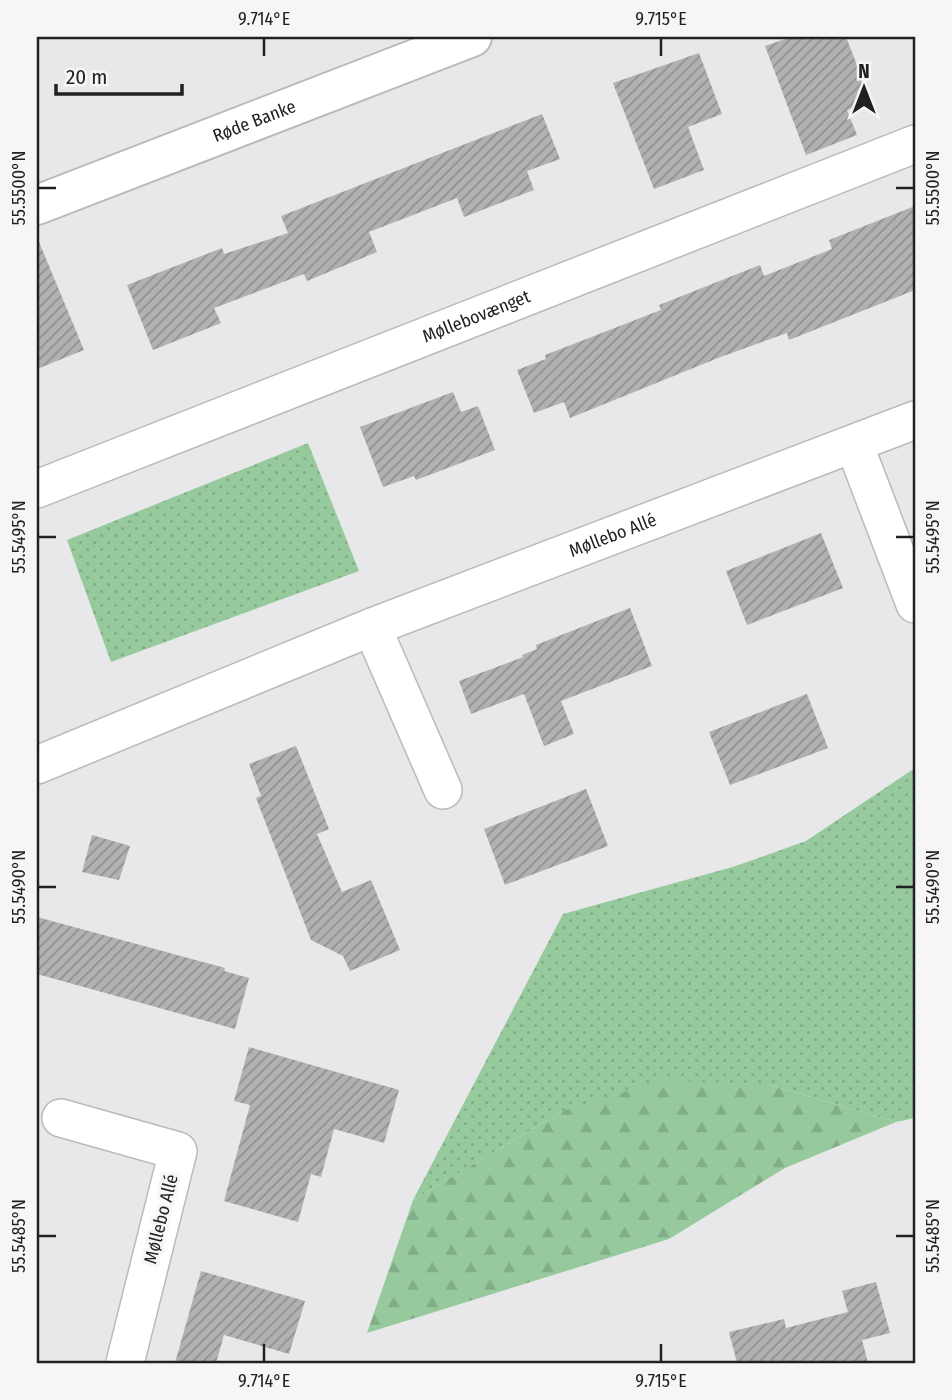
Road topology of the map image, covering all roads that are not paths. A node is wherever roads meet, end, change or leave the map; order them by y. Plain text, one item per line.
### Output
1 (472, 37) edge
2 (915, 144) edge
3 (37, 205) edge
4 (915, 420) edge
5 (855, 443) junction
6 (37, 489) edge
7 (915, 604) edge
8 (372, 627) junction
9 (37, 765) edge
10 (443, 790) dead end
11 (61, 1118) dead end
12 (125, 1363) edge

1 - 3 street, Røde Banke
2 - 6 street, Møllebovænget
4 - 5 street, Møllebo Allé
5 - 7 street
5 - 8 street, Møllebo Allé
8 - 9 street, Møllebo Allé
8 - 10 street
11 - 12 street, Møllebo Allé

